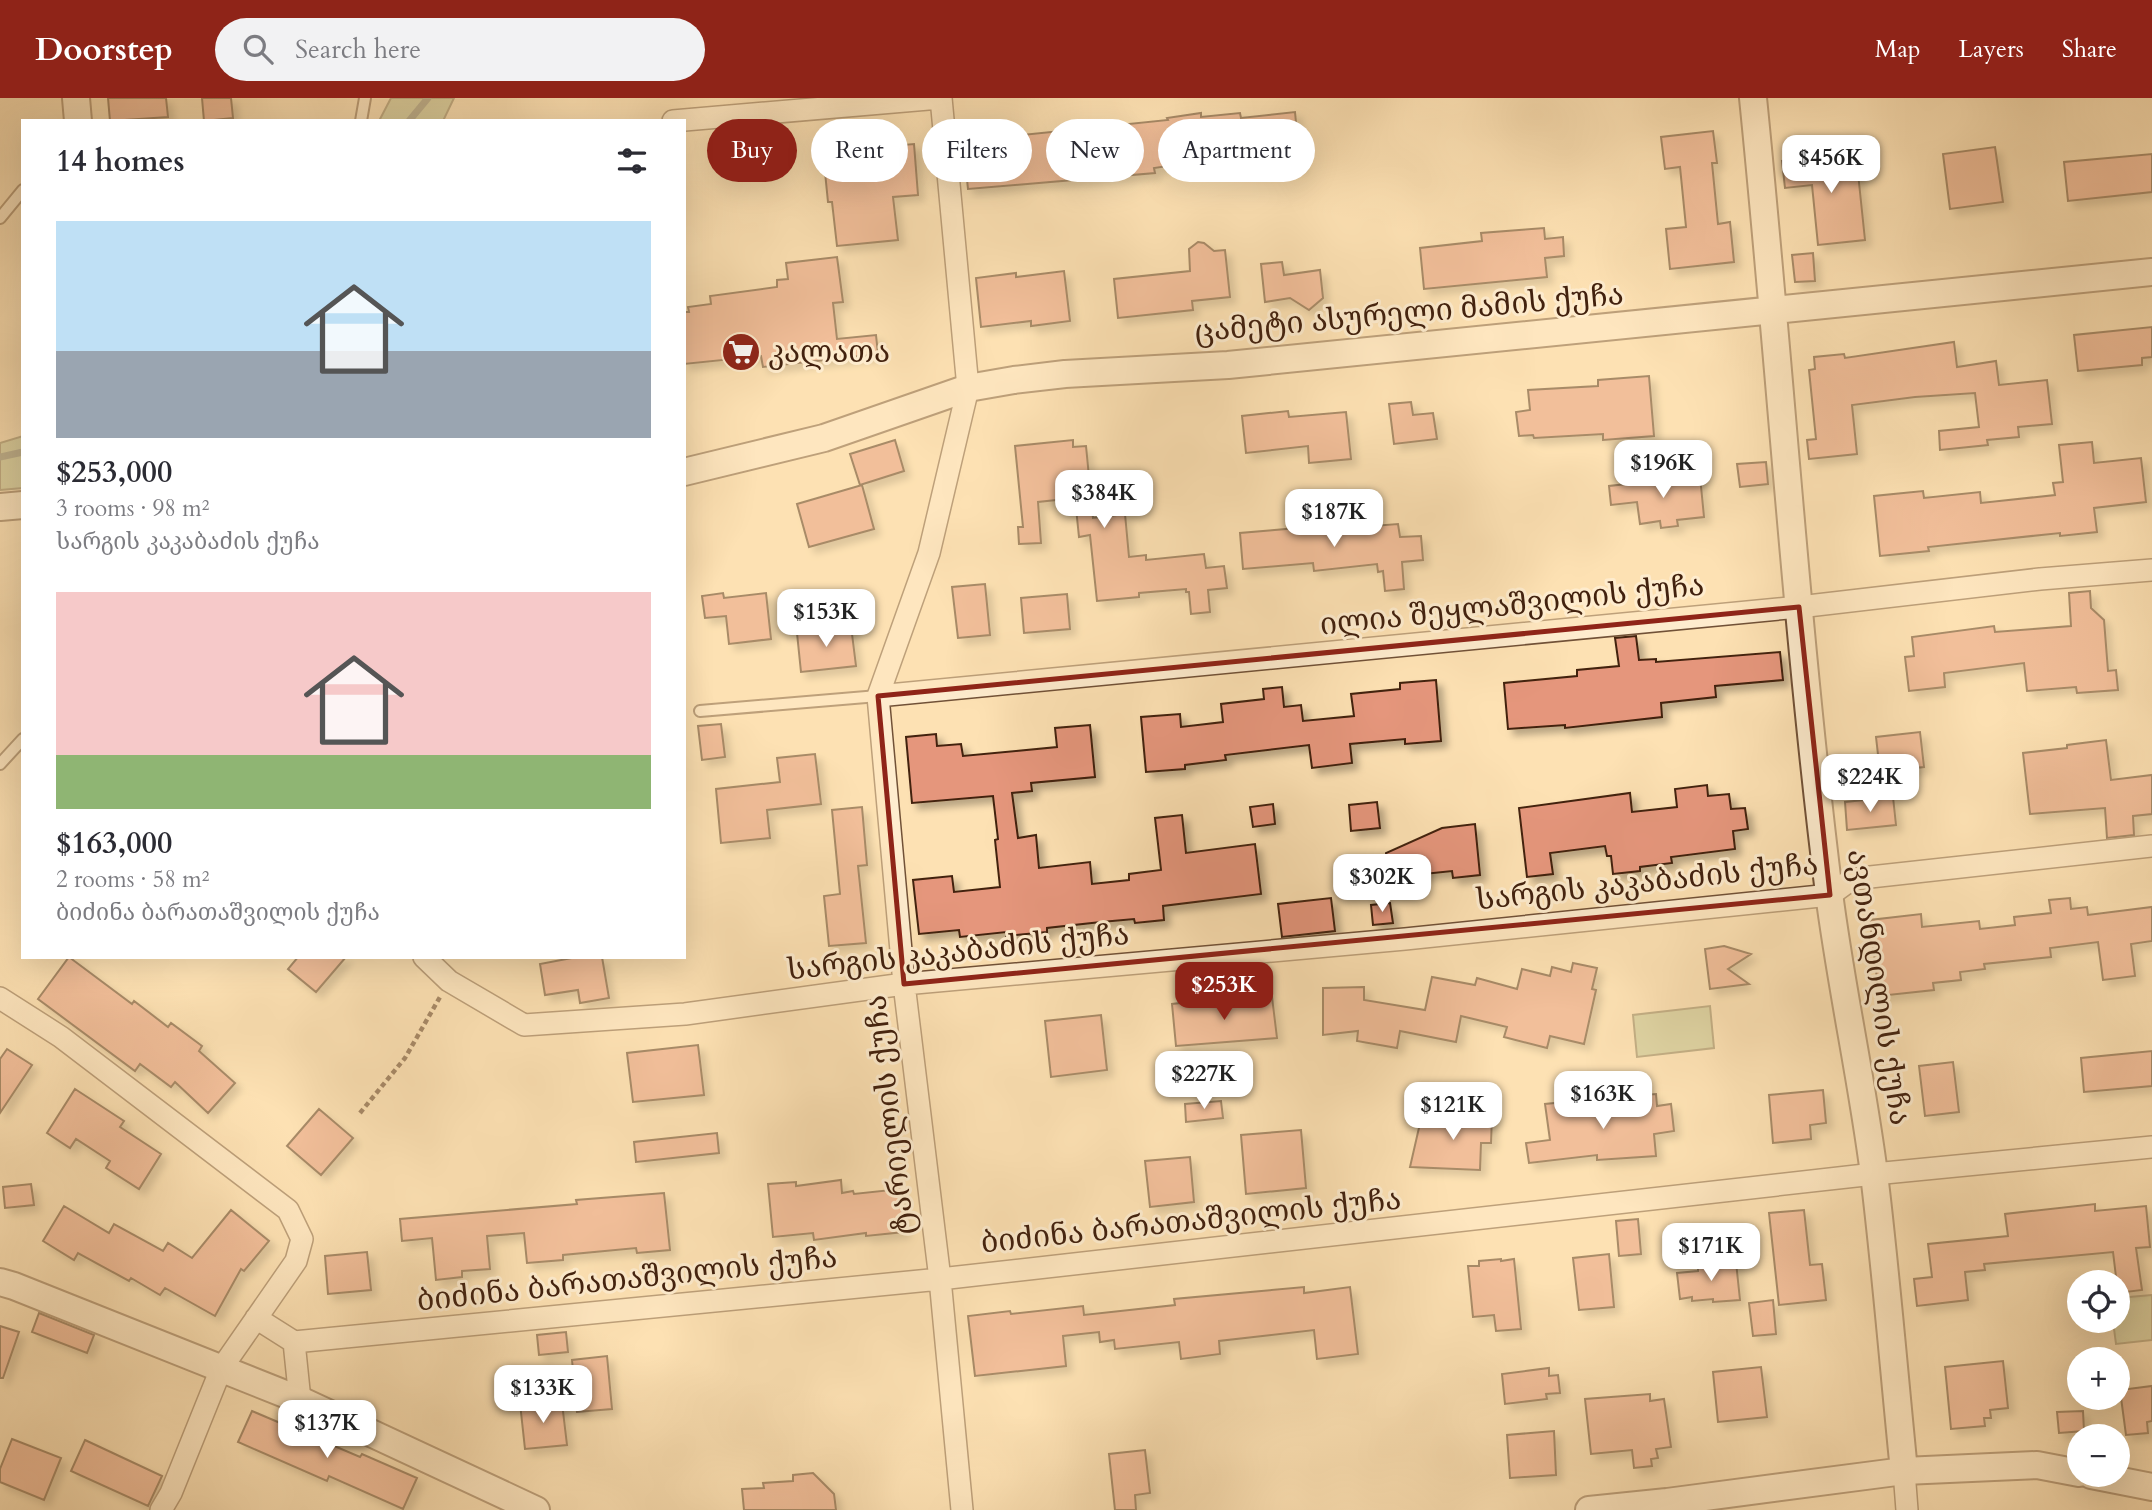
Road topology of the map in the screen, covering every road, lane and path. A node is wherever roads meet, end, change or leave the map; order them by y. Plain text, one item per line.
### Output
1 (76, 98) edge
2 (365, 98) edge
3 (940, 98) edge
4 (1753, 98) edge
5 (78, 119) edge
6 (361, 119) edge
7 (686, 120) edge
8 (21, 192) edge
9 (0, 218) edge
10 (2152, 272) edge
11 (1775, 312) junction
12 (968, 388) junction
13 (686, 472) edge
14 (21, 505) edge
15 (0, 507) edge
16 (2152, 570) edge
17 (1799, 607) junction
18 (878, 696) junction
19 (700, 711) dead end
20 (21, 741) edge
21 (0, 764) edge
22 (2152, 846) edge
23 (1830, 895) junction
24 (426, 959) edge
25 (449, 981) junction
26 (904, 984) junction
27 (0, 998) edge
28 (360, 1113) dead end
29 (2152, 1147) edge
30 (1874, 1174) junction
31 (940, 1279) junction
32 (0, 1282) edge
33 (256, 1318) junction
34 (294, 1342) junction
35 (221, 1368) junction
36 (300, 1400) junction
37 (1903, 1471) junction
38 (2067, 1471) edge
39 (2130, 1483) edge
40 (2152, 1487) edge
41 (161, 1510) edge
42 (536, 1510) edge
43 (962, 1510) edge
44 (1589, 1510) edge
45 (1907, 1510) edge

1 - 5 street
2 - 6 lane
3 - 7 street
3 - 12 street, ტარიელის ქუჩა
4 - 11 street, ავთანდილის ქუჩა
8 - 9 lane
10 - 11 street, ცამეტი ასურელი მამის ქუჩა
11 - 12 street, ცამეტი ასურელი მამის ქუჩა
11 - 17 street, ავთანდილის ქუჩა
12 - 13 street, ცამეტი ასურელი მამის ქუჩა
12 - 18 street, ტარიელის ქუჩა
14 - 15 street
16 - 17 street, ილია შეყლაშვილის ქუჩა
17 - 18 street, ილია შეყლაშვილის ქუჩა
17 - 23 street, ავთანდილის ქუჩა
18 - 19 lane
18 - 26 street, ტარიელის ქუჩა
20 - 21 lane
22 - 23 street, სარგის კაკაბაძის ქუჩა
23 - 26 street, სარგის კაკაბაძის ქუჩა
23 - 30 street, ავთანდილის ქუჩა
24 - 25 street, სარგის კაკაბაძის ქუჩა
25 - 26 street, სარგის კაკაბაძის ქუჩა
25 - 28 path
26 - 31 street, ტარიელის ქუჩა
27 - 33 street
29 - 30 street, ბიძინა ბარათაშვილის ქუჩა
30 - 31 street, ბიძინა ბარათაშვილის ქუჩა
30 - 37 street, ავთანდილის ქუჩა
31 - 34 street, ბიძინა ბარათაშვილის ქუჩა
31 - 43 street, ტარიელის ქუჩა
32 - 35 street
33 - 34 street
33 - 35 street
34 - 36 street
35 - 36 street
35 - 41 street
36 - 42 street
37 - 38 street
37 - 44 street
37 - 45 street, ავთანდილის ქუჩა
39 - 40 street

